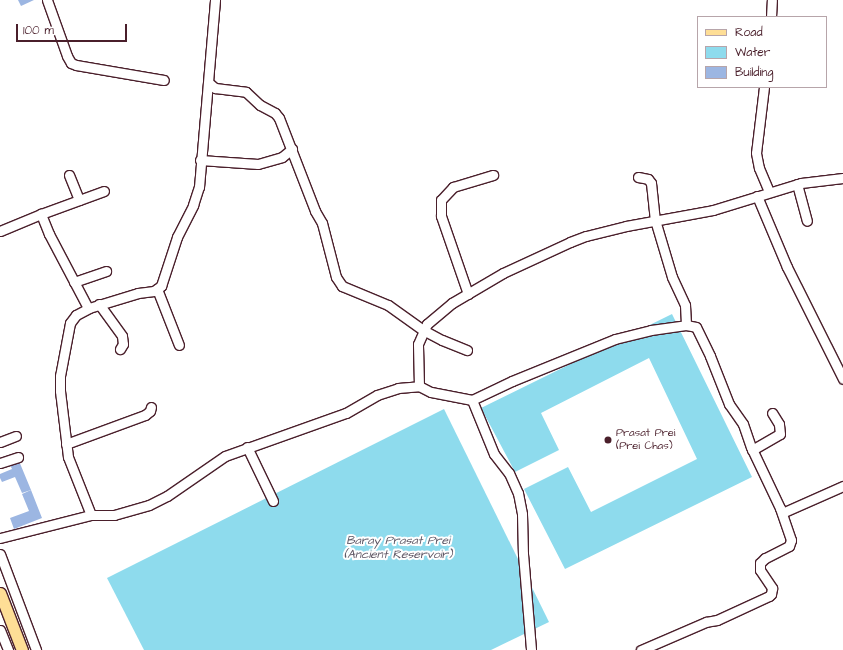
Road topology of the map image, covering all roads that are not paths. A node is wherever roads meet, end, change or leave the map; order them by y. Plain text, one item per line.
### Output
1 (47, 0) edge
2 (215, 0) edge
3 (772, 0) edge
4 (771, 16) edge
5 (164, 80) dead end
6 (209, 83) junction
7 (764, 88) edge
8 (292, 149) junction
9 (200, 160) junction
10 (69, 175) dead end
11 (493, 175) dead end
12 (638, 177) dead end
13 (843, 178) edge
14 (797, 184) junction
15 (104, 191) dead end
16 (769, 192) junction
17 (757, 196) junction
18 (80, 200) junction
19 (41, 214) junction
20 (656, 220) junction
21 (807, 220) dead end
22 (0, 231) edge
23 (106, 271) dead end
24 (74, 282) junction
25 (157, 289) junction
26 (468, 294) junction
27 (99, 304) junction
28 (88, 308) junction
29 (686, 325) junction
30 (423, 330) junction
31 (179, 345) dead end
32 (120, 349) dead end
33 (467, 350) dead end
34 (843, 379) edge
35 (419, 386) junction
36 (472, 400) junction
37 (151, 407) dead end
38 (772, 413) dead end
39 (16, 436) dead end
40 (0, 442) edge
41 (66, 444) junction
42 (247, 447) junction
43 (752, 450) junction
44 (18, 457) dead end
45 (0, 463) edge
46 (843, 486) edge
47 (273, 501) dead end
48 (782, 513) junction
49 (91, 515) junction
50 (0, 538) edge
51 (0, 554) edge
52 (15, 594) junction
53 (1, 595) edge
54 (0, 630) edge
55 (8, 650) edge
56 (22, 650) edge
57 (36, 650) edge
58 (531, 650) edge
59 (641, 650) edge

1 - 5 street
2 - 6 street
3 - 4 street
6 - 8 street
6 - 9 street
7 - 16 street
8 - 9 street
8 - 30 street
9 - 25 street
10 - 18 street
11 - 26 street
12 - 20 street
13 - 14 street
14 - 16 street
14 - 21 street
15 - 18 street
16 - 17 street
17 - 20 street
17 - 34 street
18 - 19 street
19 - 22 street
19 - 24 street
20 - 26 street
20 - 29 street
23 - 24 street
24 - 28 street
25 - 27 street
25 - 31 street
26 - 30 street
27 - 28 street
27 - 32 street
28 - 41 street
29 - 36 street
29 - 43 street
30 - 33 street
30 - 35 street
35 - 36 street
35 - 42 street
36 - 58 street
37 - 41 street
38 - 43 street
39 - 40 street
41 - 49 street
42 - 47 street
42 - 49 street
43 - 48 street
44 - 45 street
46 - 48 street
48 - 59 street
49 - 50 street
51 - 52 street
52 - 53 street
52 - 57 street
53 - 56 main road
54 - 55 street

